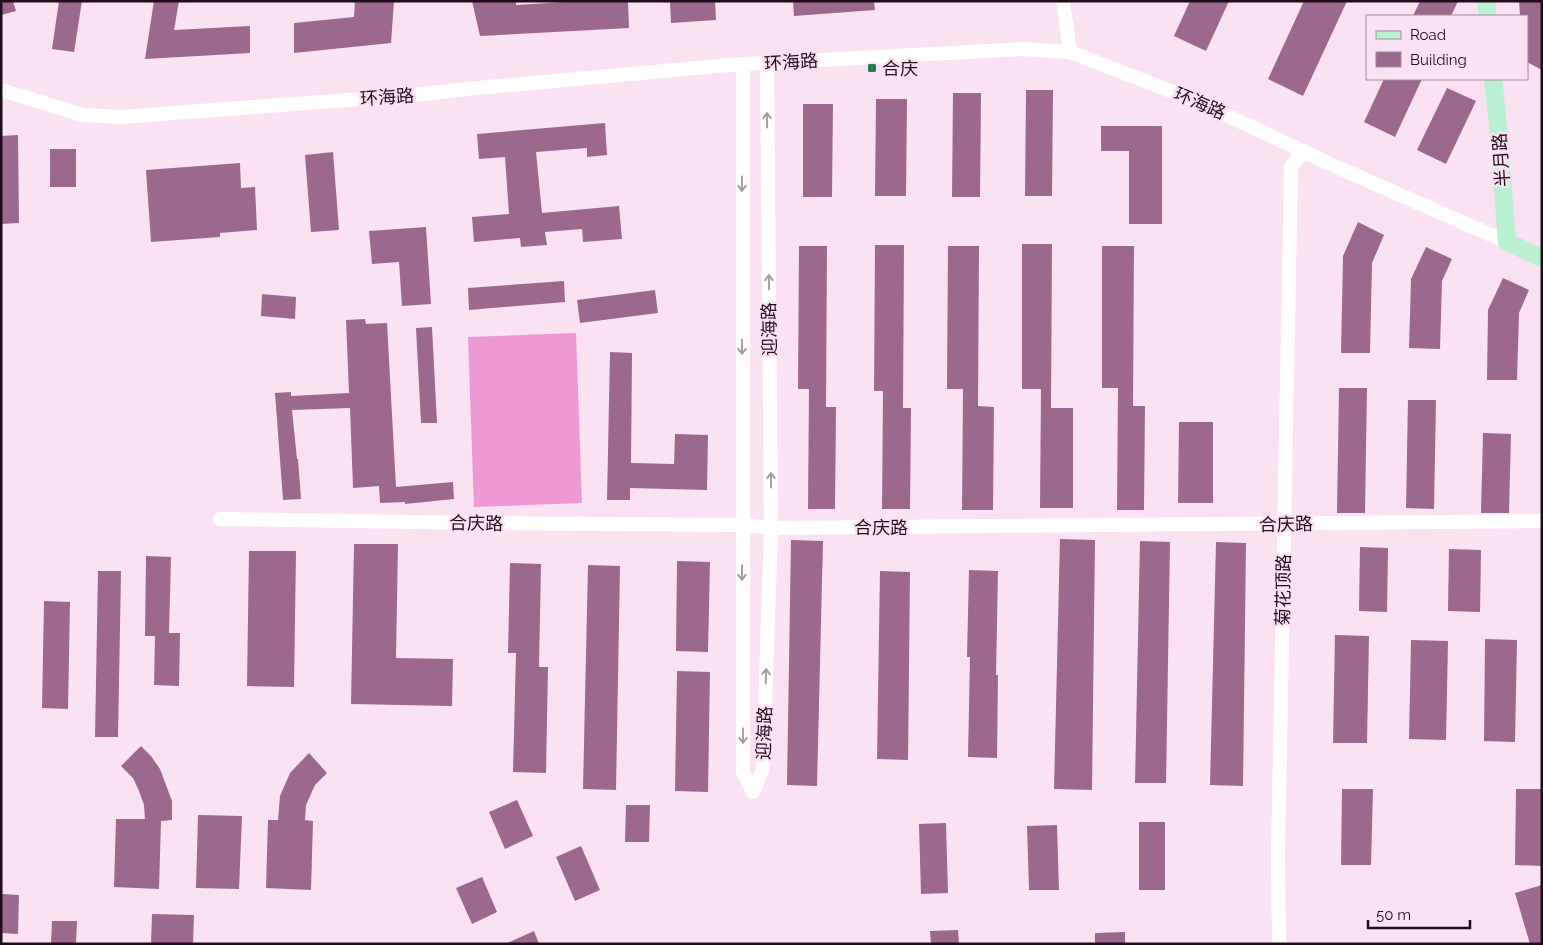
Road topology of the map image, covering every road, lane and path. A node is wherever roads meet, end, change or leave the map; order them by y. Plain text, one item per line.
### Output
1 (1063, 1) edge
2 (1487, 1) edge
3 (1487, 15) edge
4 (1070, 52) junction
5 (767, 64) junction
6 (742, 66) junction
7 (1493, 80) edge
8 (1, 90) edge
9 (1304, 151) junction
10 (1507, 242) junction
11 (1542, 258) edge
12 (220, 519) dead end
13 (1542, 521) edge
14 (1284, 524) junction
15 (742, 525) junction
16 (771, 528) junction
17 (1279, 944) edge

1 - 4 street
2 - 3 main road
4 - 5 street, 环海路
4 - 9 street, 环海路
5 - 6 street, 环海路
16 -> 5 street, 迎海路
6 - 8 street, 环海路
6 -> 15 street, 迎海路
7 - 10 main road, 半月路
9 - 10 street, 环海路
9 - 14 street, 菊花顶路
10 - 11 main road, 环海路
12 - 15 street, 合庆路
13 - 14 street, 合庆路
14 - 16 street, 合庆路
14 - 17 street, 菊花顶路
15 - 16 street, 合庆路
15 -> 16 street, 迎海路

